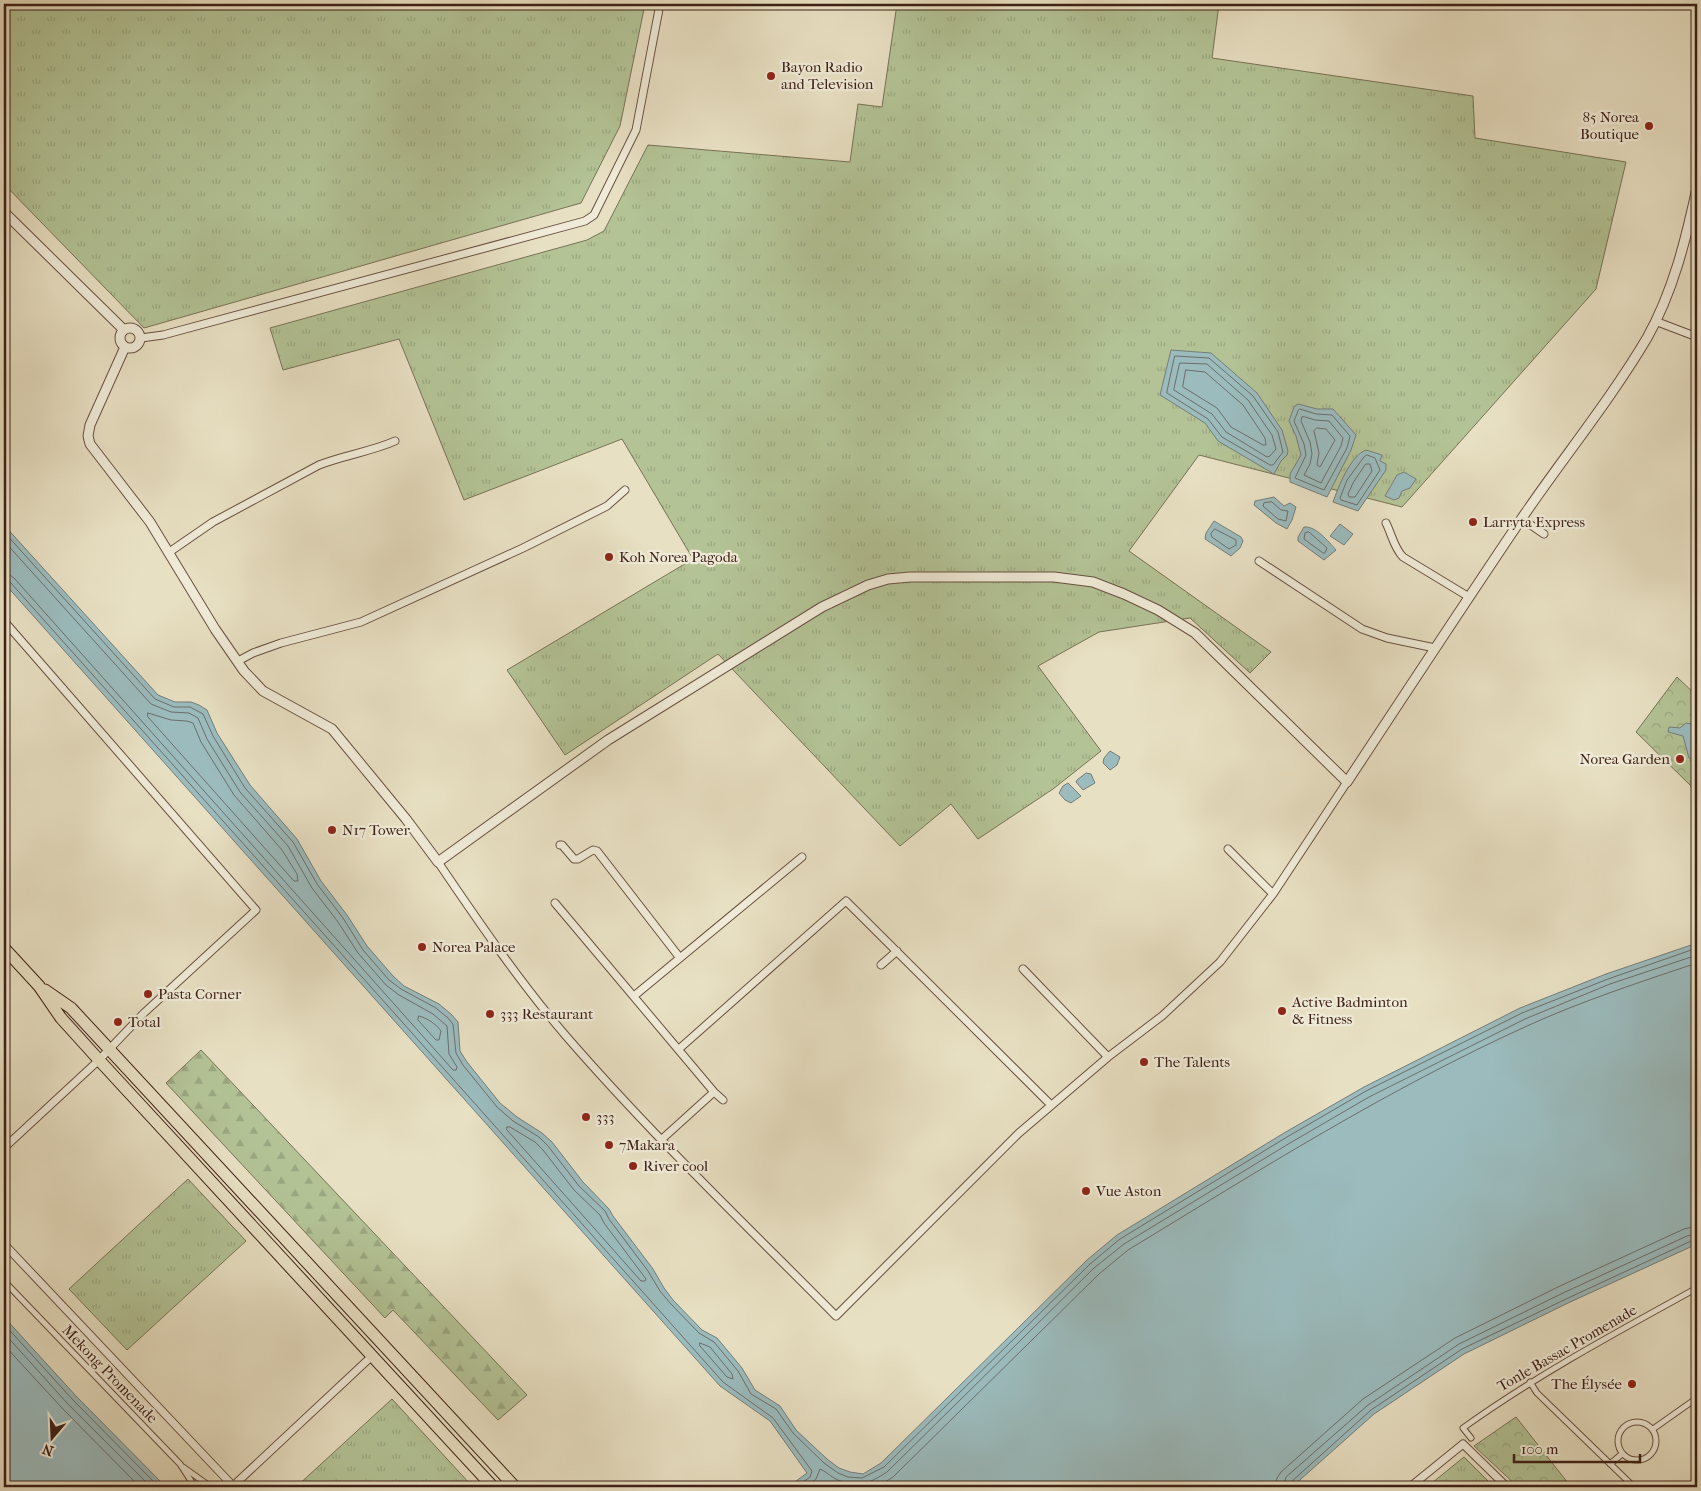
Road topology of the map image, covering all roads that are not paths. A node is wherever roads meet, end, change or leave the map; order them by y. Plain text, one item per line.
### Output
1 (660, 4) edge
2 (1697, 188) edge
3 (4, 212) edge
4 (1655, 321) junction
5 (124, 330) junction
6 (1697, 337) edge
7 (141, 338) junction
8 (125, 347) junction
9 (395, 441) dead end
10 (625, 490) dead end
11 (1522, 519) junction
12 (1386, 523) dead end
13 (1544, 534) dead end
14 (168, 553) junction
15 (1259, 562) dead end
16 (1469, 597) junction
17 (4, 621) edge
18 (1435, 648) junction
19 (238, 661) junction
20 (1347, 782) junction
21 (560, 845) dead end
22 (1228, 849) dead end
23 (802, 857) dead end
24 (438, 862) junction
25 (1273, 894) junction
26 (555, 903) dead end
27 (4, 948) edge
28 (897, 952) junction
29 (680, 958) junction
30 (881, 965) dead end
31 (1023, 968) dead end
32 (39, 986) junction
33 (634, 996) junction
34 (679, 1049) junction
35 (109, 1050) junction
36 (1108, 1057) junction
37 (99, 1060) junction
38 (714, 1092) junction
39 (723, 1100) dead end
40 (1052, 1105) junction
41 (660, 1140) junction
42 (4, 1148) edge
43 (4, 1244) edge
44 (4, 1281) edge
45 (1697, 1288) edge
46 (372, 1356) junction
47 (1530, 1382) junction
48 (1697, 1398) edge
49 (1653, 1429) junction
50 (1471, 1438) dead end
51 (1622, 1454) junction
52 (180, 1464) junction
53 (1610, 1464) junction
54 (196, 1487) edge
55 (211, 1487) edge
56 (233, 1487) edge
57 (493, 1487) edge
58 (515, 1487) edge
59 (1410, 1487) edge
60 (1507, 1487) edge
61 (1634, 1487) edge

1 - 7 street
2 - 4 street
3 - 5 street
4 - 6 street
4 - 11 street
5 - 7 street
5 - 8 street
7 - 8 street
8 - 14 street
9 - 14 street
10 - 19 street
11 - 13 street
11 - 16 street
12 - 16 street
14 - 19 street
15 - 18 street
16 - 18 street
17 - 35 street
18 - 20 street
19 - 24 street
20 - 24 street
20 - 25 street
21 - 29 street
22 - 25 street
23 - 29 street
24 - 41 street
25 - 36 street
26 - 33 street
27 - 32 main road
28 - 30 street
28 - 34 street
28 - 40 street
29 - 33 street
31 - 36 street
32 - 35 main road
32 - 37 main road
33 - 34 street
34 - 38 street
35 - 37 street
35 - 58 main road
36 - 40 street
37 - 42 street
37 - 46 main road
38 - 39 street
38 - 41 street
40 - 41 street
43 - 56 street
44 - 52 street, Mekong Promenade
45 - 47 street, Tonle Bassac Promenade
46 - 56 street
46 - 57 main road
47 - 50 street, Tonle Bassac Promenade
47 - 53 street
48 - 49 street
49 - 51 street
49 - 51 street
51 - 53 street
52 - 54 street, Mekong Promenade
52 - 55 street
53 - 61 street
59 - 60 street

